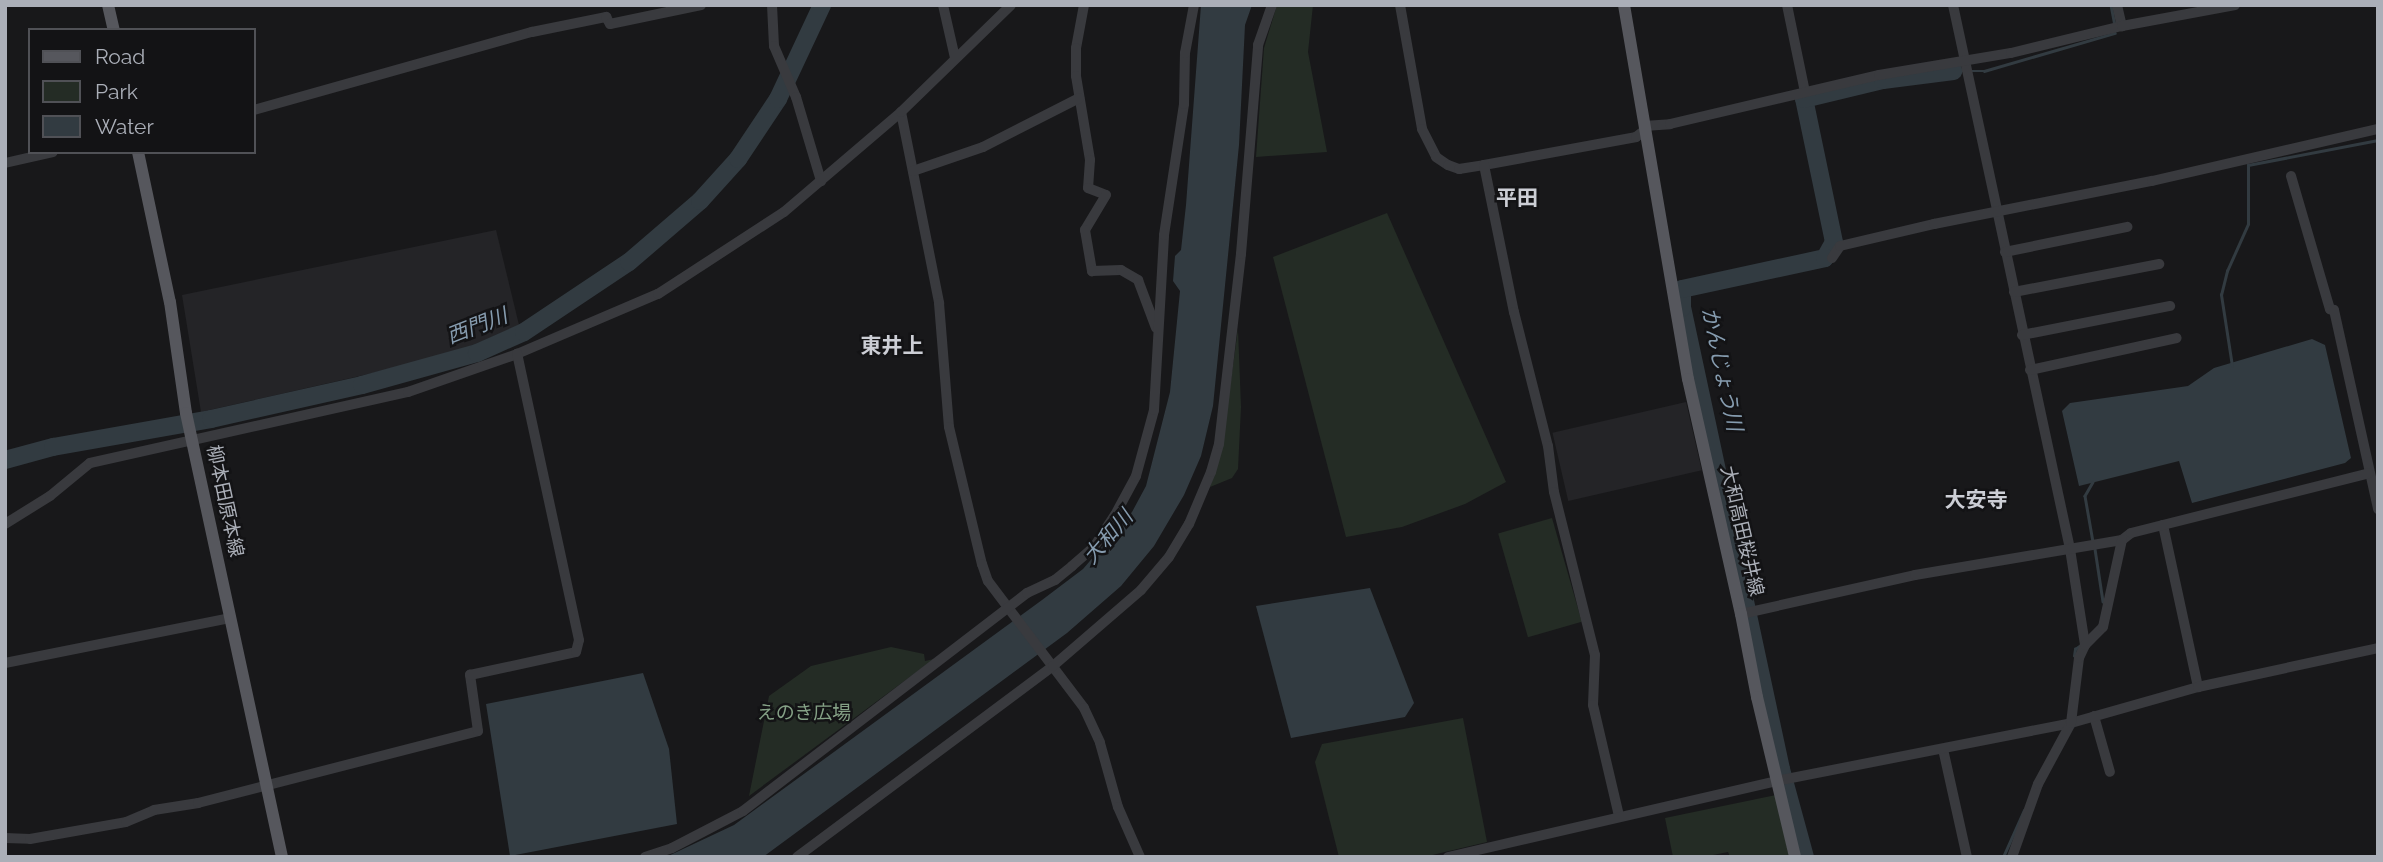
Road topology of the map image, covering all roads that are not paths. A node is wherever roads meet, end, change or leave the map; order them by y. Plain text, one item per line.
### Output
1 (108, 5) edge
2 (701, 5) edge
3 (772, 5) edge
4 (943, 5) edge
5 (1011, 5) edge
6 (1084, 5) edge
7 (1194, 5) edge
8 (1272, 5) edge
9 (1400, 5) edge
10 (1624, 5) edge
11 (1787, 5) edge
12 (1953, 5) edge
13 (2117, 5) edge
14 (2235, 5) edge
15 (2122, 26) junction
16 (114, 28) edge
17 (955, 58) junction
18 (1963, 62) junction
19 (1804, 92) junction
20 (1079, 98) junction
21 (256, 109) edge
22 (901, 112) junction
23 (1644, 128) junction
24 (2378, 129) edge
25 (44, 154) edge
26 (138, 154) edge
27 (5, 163) edge
28 (1485, 165) junction
29 (913, 171) junction
30 (2291, 176) dead end
31 (821, 181) junction
32 (1998, 212) junction
33 (2127, 226) dead end
34 (2005, 252) junction
35 (1832, 258) dead end
36 (2159, 264) dead end
37 (2014, 292) junction
38 (2170, 306) dead end
39 (2022, 335) junction
40 (1159, 337) junction
41 (2178, 338) dead end
42 (517, 354) junction
43 (2030, 370) junction
44 (191, 436) junction
45 (2369, 473) junction
46 (2378, 509) edge
47 (5, 524) edge
48 (2163, 525) junction
49 (2122, 540) junction
50 (2070, 549) junction
51 (1011, 609) junction
52 (1746, 613) junction
53 (230, 618) junction
54 (2085, 645) junction
55 (2378, 648) edge
56 (5, 663) edge
57 (1052, 664) junction
58 (2198, 687) junction
59 (2094, 716) junction
60 (2071, 723) junction
61 (1943, 749) junction
62 (2110, 772) dead end
63 (1781, 779) junction
64 (267, 785) junction
65 (1619, 816) junction
66 (5, 838) edge
67 (282, 857) edge
68 (645, 857) edge
69 (797, 857) edge
70 (1140, 857) edge
71 (1448, 857) edge
72 (1796, 857) edge
73 (1967, 857) edge
74 (2012, 857) edge

1 - 16 main road
2 - 21 street
3 - 31 street
4 - 17 street
5 - 17 street
6 - 20 street
7 - 40 street
8 - 57 street
9 - 28 street
10 - 23 main road, 大和高田桜井線
11 - 19 street
12 - 18 street
13 - 15 street
14 - 15 street
15 - 18 street
17 - 22 street
18 - 19 street
18 - 32 street
19 - 23 street
20 - 29 street
20 - 40 street
22 - 29 street
22 - 31 street
23 - 28 street
23 - 52 main road, 大和高田桜井線
24 - 32 street
25 - 27 street
26 - 44 main road, 柳本田原本線
28 - 65 street
29 - 51 street
30 - 45 street
31 - 42 street
32 - 34 street
32 - 35 street
33 - 34 street
34 - 37 street
36 - 37 street
37 - 39 street
38 - 39 street
39 - 43 street
40 - 51 street
41 - 43 street
42 - 44 street
42 - 64 street
43 - 50 street
44 - 47 street
44 - 53 main road, 柳本田原本線
45 - 46 street
45 - 48 street
48 - 49 street
48 - 58 street
49 - 50 street
49 - 54 street
50 - 52 street
50 - 54 street
51 - 57 street
51 - 68 street
52 - 63 main road, 大和高田桜井線
53 - 56 street
53 - 64 main road, 柳本田原本線
54 - 60 street
55 - 58 street
57 - 69 street
57 - 70 street
58 - 59 street
59 - 60 street
59 - 62 street
60 - 61 street
60 - 74 street
61 - 63 street
61 - 73 street
63 - 65 street
63 - 72 main road, 大和高田桜井線
64 - 66 street
64 - 67 main road, 柳本田原本線
65 - 71 street

